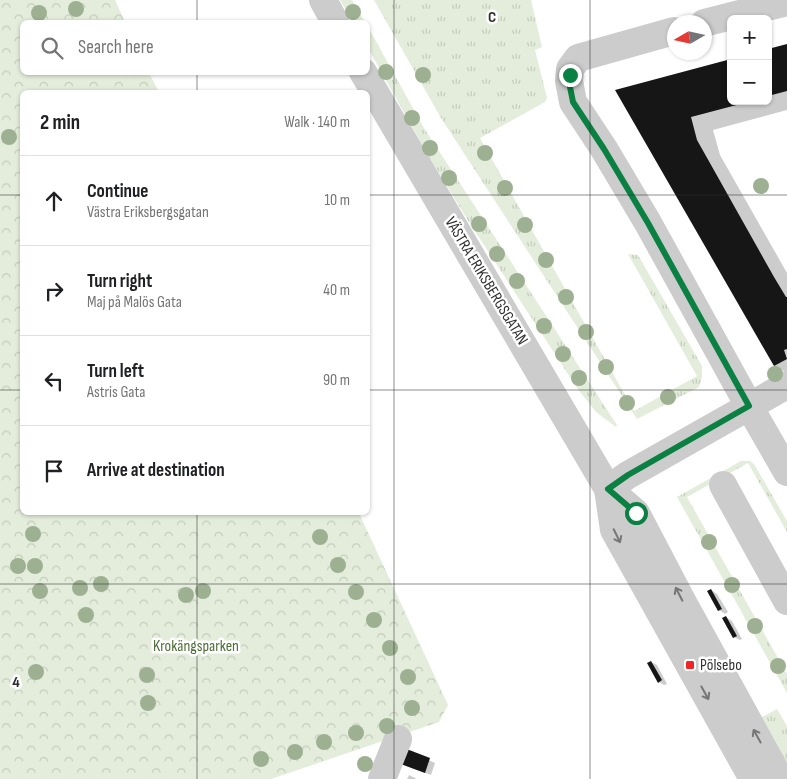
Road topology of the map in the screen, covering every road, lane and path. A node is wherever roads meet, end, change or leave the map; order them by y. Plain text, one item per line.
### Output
1 (323, 0) edge
2 (787, 2) edge
3 (334, 20) edge
4 (712, 22) edge
5 (667, 33) edge
6 (365, 75) edge
7 (787, 385) edge
8 (749, 406) junction
9 (787, 472) edge
10 (723, 485) dead end
11 (608, 489) junction
12 (787, 601) edge
13 (398, 740) dead end
14 (382, 779) edge
15 (754, 779) edge
16 (780, 779) edge

1 - 3 street
2 - 4 street
5 - 8 street
6 - 11 street, VÄSTRA ERIKSBERGSGATAN
7 - 8 street
8 - 9 street
8 - 11 street
10 - 12 street
11 -> 15 street, VÄSTRA ERIKSBERGSGATAN
16 -> 11 street, VÄSTRA ERIKSBERGSGATAN
13 - 14 street

